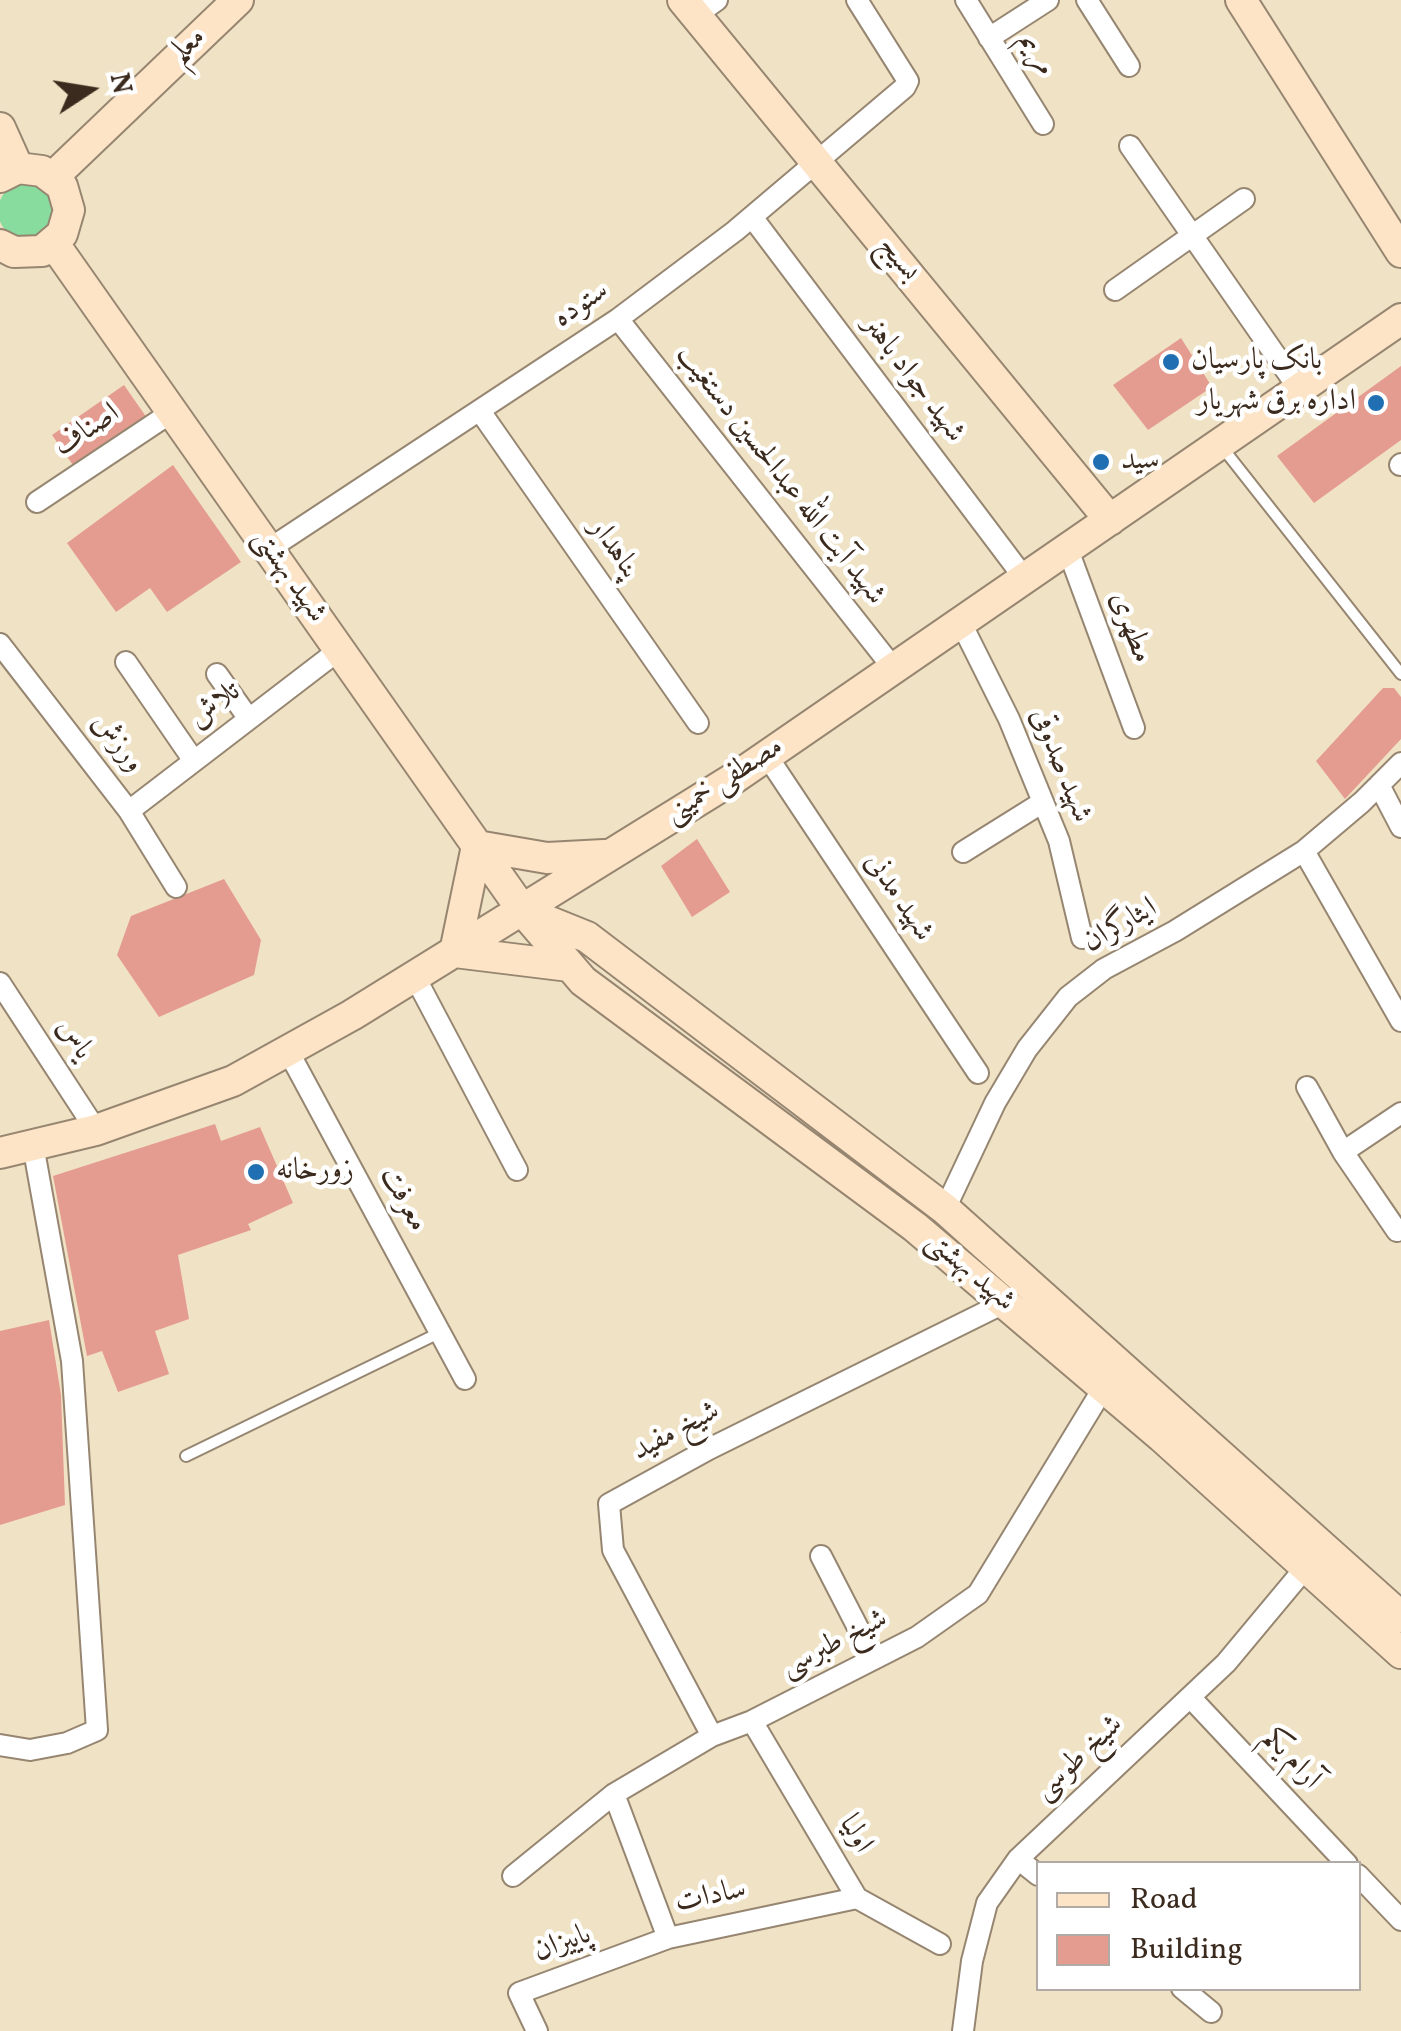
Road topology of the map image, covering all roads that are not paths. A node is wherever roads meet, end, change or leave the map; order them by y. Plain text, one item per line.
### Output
1 (857, 0) edge
2 (1048, 0) edge
3 (1087, 0) edge
4 (1240, 0) edge
5 (234, 1) edge
6 (699, 5) edge
7 (971, 9) edge
8 (989, 38) junction
9 (1130, 66) dead end
10 (1042, 124) dead end
11 (0, 128) edge
12 (1130, 146) dead end
13 (816, 162) junction
14 (8, 163) edge
15 (53, 177) junction
16 (1244, 199) dead end
17 (752, 217) junction
18 (1192, 236) junction
19 (54, 244) junction
20 (1, 247) edge
21 (1401, 252) edge
22 (1115, 290) dead end
23 (618, 319) junction
24 (1401, 319) edge
25 (1299, 390) junction
26 (480, 411) junction
27 (172, 412) junction
28 (1220, 444) junction
29 (37, 502) dead end
30 (1110, 520) junction
31 (269, 550) junction
32 (1068, 550) junction
33 (1025, 580) junction
34 (962, 622) junction
35 (0, 644) edge
36 (339, 650) junction
37 (126, 662) dead end
38 (894, 669) junction
39 (217, 674) dead end
40 (1401, 674) edge
41 (249, 718) junction
42 (698, 723) dead end
43 (1134, 728) dead end
44 (767, 756) junction
45 (194, 761) junction
46 (1401, 762) edge
47 (1378, 786) junction
48 (1043, 802) junction
49 (129, 811) junction
50 (1401, 827) edge
51 (477, 846) junction
52 (1304, 851) junction
53 (963, 852) dead end
54 (608, 855) junction
55 (176, 887) dead end
56 (522, 911) junction
57 (1082, 938) dead end
58 (455, 952) junction
59 (569, 966) junction
60 (415, 977) junction
61 (0, 983) edge
62 (1401, 1020) edge
63 (287, 1049) junction
64 (978, 1072) dead end
65 (1307, 1087) dead end
66 (1401, 1113) edge
67 (96, 1130) junction
68 (33, 1145) junction
69 (1343, 1152) junction
70 (0, 1153) edge
71 (517, 1170) dead end
72 (946, 1209) junction
73 (1397, 1231) dead end
74 (1004, 1302) junction
75 (439, 1333) junction
76 (464, 1379) dead end
77 (1104, 1387) junction
78 (186, 1456) dead end
79 (822, 1556) dead end
80 (1306, 1567) junction
81 (1401, 1617) edge
82 (1401, 1654) edge
83 (874, 1659) junction
84 (1190, 1697) junction
85 (752, 1721) junction
86 (712, 1736) junction
87 (0, 1745) edge
88 (614, 1794) junction
89 (1018, 1858) junction
90 (1345, 1861) edge
91 (1036, 1873) edge
92 (514, 1876) dead end
93 (1361, 1878) edge
94 (857, 1898) junction
95 (1401, 1920) edge
96 (668, 1938) junction
97 (940, 1944) dead end
98 (1186, 1991) edge
99 (1211, 2012) dead end
100 (536, 2031) edge
101 (963, 2031) edge

1 - 13 street, ستوده
2 - 8 street
3 - 9 street
4 - 21 main road
5 - 15 main road, معلم
6 - 13 main road, بسیج
7 - 8 street, مریم
8 - 10 street, مریم
11 - 14 main road
12 - 18 street
13 - 17 street, ستوده
13 - 30 main road, بسیج
14 - 15 main road
15 - 19 main road
16 - 18 street
17 - 23 street, ستوده
17 - 33 street, شهید جواد باهنر
18 - 22 street
18 - 25 street
19 - 20 main road
19 - 27 main road, شهید بهشتی
23 - 26 street, ستوده
23 - 38 street, شهید آیت الله عبدالحسین دستغیب
24 - 25 main road, مصطفی خمینی
25 - 28 main road, مصطفی خمینی
26 - 31 street, ستوده
26 - 42 street, پناهدار
27 - 29 street, اصناف
27 - 31 main road, شهید بهشتی
28 - 30 main road, مصطفی خمینی
28 - 40 lane
30 - 32 main road, مصطفی خمینی
31 - 36 main road, شهید بهشتی
32 - 33 main road, مصطفی خمینی
32 - 43 street, مطهری
33 - 34 main road, مصطفی خمینی
34 - 38 main road, مصطفی خمینی
34 - 48 street, شهید صدوقی
35 - 49 street, ورزش
36 - 41 street, تلاش
36 - 51 main road, شهید بهشتی
37 - 45 street
38 - 44 main road, مصطفی خمینی
39 - 41 street
41 - 45 street, تلاش
44 - 54 main road, مصطفی خمینی
44 - 64 street, شهید مدنی
45 - 49 street, تلاش
46 - 47 street, ایثارگران
47 - 50 street
47 - 52 street, ایثارگران
48 - 53 street
48 - 57 street, شهید صدوقی
49 - 55 street, ورزش
51 - 54 main road
51 - 56 main road, شهید بهشتی
51 - 58 main road
52 - 62 street
52 - 72 street, ایثارگران
54 - 56 main road, مصطفی خمینی
56 - 58 main road, مصطفی خمینی
56 - 59 main road, شهید بهشتی
56 - 72 main road, شهید بهشتی
58 - 59 main road
58 - 60 main road, مصطفی خمینی
59 - 74 main road, شهید بهشتی
60 - 63 main road, مصطفی خمینی
60 - 71 street
61 - 67 street, یاس
63 - 67 main road, مصطفی خمینی
63 - 75 street, معرفت
65 - 69 street
66 - 69 street
67 - 68 main road, مصطفی خمینی
68 - 70 main road, مصطفی خمینی
68 - 87 street
69 - 73 street
72 - 81 main road, شهید بهشتی
74 - 77 main road, شهید بهشتی
74 - 86 street, شیخ مفید
75 - 76 street, معرفت
75 - 78 lane
77 - 80 main road, شهید بهشتی
77 - 83 street, شیخ طبرسی
79 - 83 street
80 - 82 main road, شهید بهشتی
80 - 84 street, شیخ طوسی
83 - 85 street, شیخ طبرسی
84 - 89 street, شیخ طوسی
84 - 90 street, آرام یکم
85 - 86 street, شیخ طبرسی
85 - 94 street, اولیا
86 - 88 street, شیخ طبرسی
88 - 92 street, شیخ طبرسی
88 - 96 street, سادات
89 - 91 street
89 - 101 street, شیخ طوسی
93 - 95 street
94 - 96 street, سادات
94 - 97 street, اولیا
96 - 100 street, پاییزان
98 - 99 street

